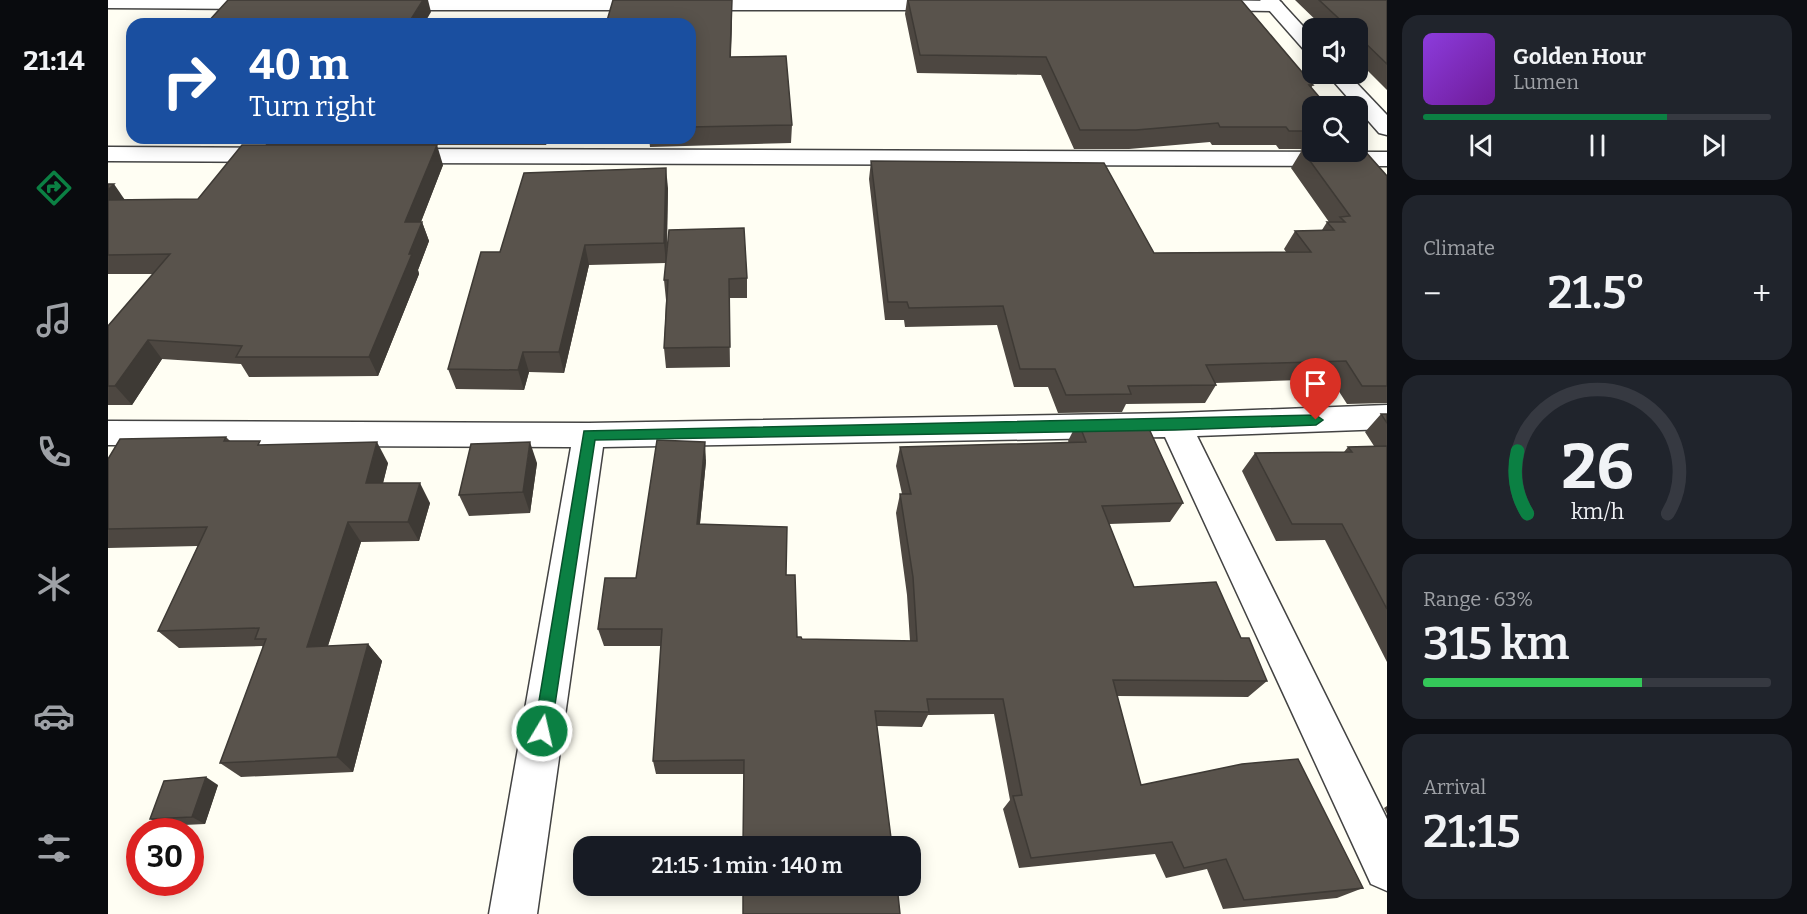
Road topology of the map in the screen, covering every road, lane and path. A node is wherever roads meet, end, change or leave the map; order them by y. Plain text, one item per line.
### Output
1 (247, 2) edge
2 (462, 2) edge
3 (108, 3) edge
4 (710, 3) edge
5 (1272, 3) edge
6 (291, 4) edge
7 (370, 4) edge
8 (1179, 4) edge
9 (968, 5) edge
10 (1302, 36) edge
11 (1346, 84) edge
12 (1387, 128) edge
13 (108, 154) edge
14 (297, 155) edge
15 (379, 155) edge
16 (1387, 159) edge
17 (1387, 417) edge
18 (1175, 425) junction
19 (589, 435) junction
20 (112, 439) edge
21 (1387, 868) edge
22 (513, 914) edge

1 - 3 street
1 - 6 street
2 - 4 street
2 - 7 street
4 - 9 street
5 - 8 street
5 - 10 street
11 - 12 street
13 - 14 street
15 - 16 street
17 - 18 street
18 - 19 street
18 - 21 street
19 - 20 street
19 - 22 street

